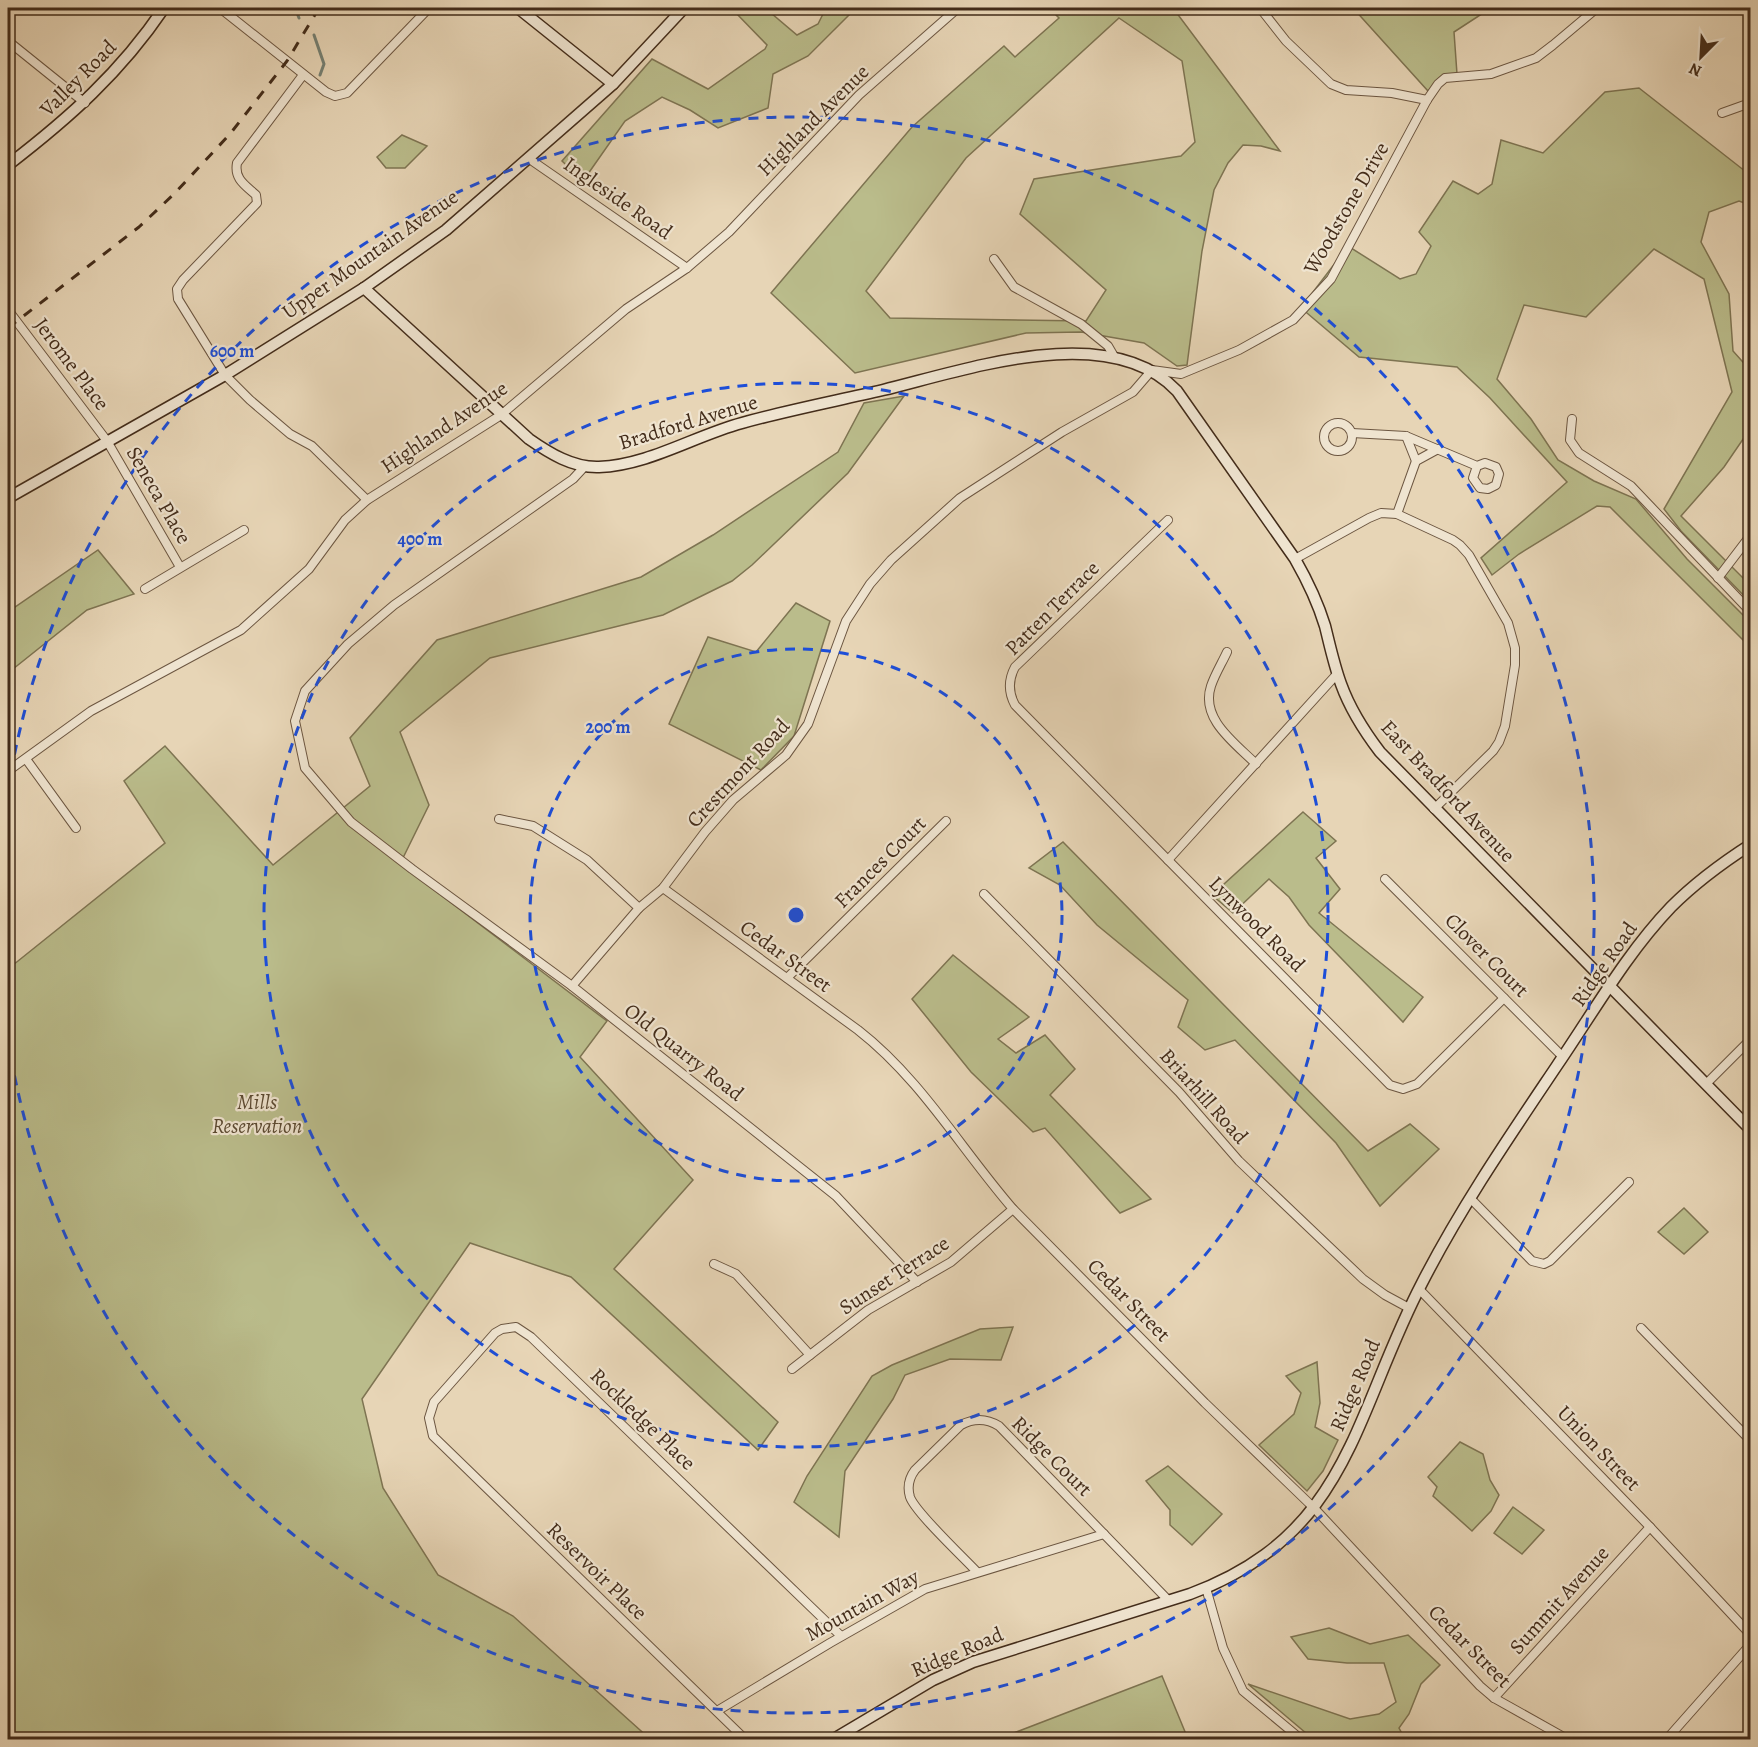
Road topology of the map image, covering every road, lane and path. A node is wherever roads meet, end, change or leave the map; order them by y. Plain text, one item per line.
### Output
1 (164, 8) edge
2 (220, 8) edge
3 (429, 8) edge
4 (518, 8) edge
5 (684, 8) edge
6 (958, 8) edge
7 (1260, 8) edge
8 (1597, 8) edge
9 (8, 41) edge
10 (303, 75) junction
11 (613, 84) junction
12 (1427, 100) junction
13 (85, 103) junction
14 (1750, 103) edge
15 (1722, 113) dead end
16 (528, 158) junction
17 (8, 165) edge
18 (994, 259) dead end
19 (687, 268) junction
20 (364, 288) junction
21 (8, 310) edge
22 (1115, 358) junction
23 (1152, 370) junction
24 (225, 375) junction
25 (940, 376) joint
26 (501, 415) junction
27 (1572, 419) dead end
28 (1352, 433) dead end
29 (1406, 436) junction
30 (107, 441) junction
31 (1438, 449) junction
32 (1416, 461) junction
33 (585, 466) junction
34 (1477, 466) dead end
35 (8, 498) edge
36 (367, 500) junction
37 (1397, 514) junction
38 (1168, 520) dead end
39 (244, 531) dead end
40 (1750, 536) edge
41 (1294, 559) junction
42 (180, 567) junction
43 (1718, 578) junction
44 (145, 589) dead end
45 (1750, 611) edge
46 (1227, 652) dead end
47 (1337, 674) junction
48 (26, 759) junction
49 (1256, 764) junction
50 (8, 771) edge
51 (1434, 809) junction
52 (499, 819) dead end
53 (946, 821) dead end
54 (76, 828) dead end
55 (1750, 845) edge
56 (1168, 860) junction
57 (1385, 879) dead end
58 (663, 888) junction
59 (984, 894) dead end
60 (639, 908) junction
61 (787, 978) junction
62 (572, 986) junction
63 (1610, 987) junction
64 (1504, 998) junction
65 (1750, 1040) edge
66 (1563, 1057) junction
67 (1706, 1084) junction
68 (1750, 1130) edge
69 (1629, 1182) dead end
70 (1470, 1198) junction
71 (1013, 1209) junction
72 (714, 1264) dead end
73 (917, 1282) junction
74 (1419, 1289) junction
75 (1409, 1308) junction
76 (1641, 1328) dead end
77 (810, 1355) junction
78 (792, 1369) dead end
79 (429, 1424) joint
80 (1750, 1440) edge
81 (1314, 1508) junction
82 (1650, 1527) junction
83 (1104, 1534) junction
84 (977, 1572) junction
85 (1206, 1588) junction
86 (1168, 1601) junction
87 (1750, 1634) edge
88 (841, 1636) junction
89 (1750, 1645) edge
90 (1494, 1698) junction
91 (717, 1711) junction
92 (746, 1740) edge
93 (832, 1740) edge
94 (1302, 1740) edge
95 (1569, 1740) edge
96 (1666, 1740) edge

1 - 13 street, Valley Road
2 - 10 street
3 - 10 street
4 - 11 street
5 - 11 street, Upper Mountain Avenue
6 - 19 street, Highland Avenue
7 - 12 street
8 - 12 street, Woodstone Drive
9 - 13 street
10 - 24 street
11 - 16 street, Upper Mountain Avenue
12 - 23 street, Woodstone Drive
13 - 17 street, Valley Road
14 - 15 street
16 - 19 street, Ingleside Road
16 - 20 street, Upper Mountain Avenue
18 - 22 street
19 - 26 street, Highland Avenue
20 - 24 street, Upper Mountain Avenue
20 - 26 street, Bradford Avenue
21 - 30 street, Jerome Place
22 - 23 street, East Bradford Avenue
22 - 25 street, East Bradford Avenue
23 - 41 street, East Bradford Avenue
23 - 58 street, Crestmont Road
24 - 30 street, Upper Mountain Avenue
24 - 36 street
25 - 33 street, Bradford Avenue
26 - 33 street, Bradford Avenue
26 - 36 street, Highland Avenue
27 - 43 street
28 - 29 street
29 - 31 street
29 - 32 street
30 - 35 street, Upper Mountain Avenue
30 - 42 street, Seneca Place
31 - 32 street
31 - 34 street
32 - 37 street
33 - 62 street, Old Quarry Road
36 - 48 street, Highland Avenue
37 - 41 street
37 - 51 street
38 - 56 street, Patten Terrace
39 - 42 street, Seneca Place
40 - 43 street
41 - 47 street, East Bradford Avenue
42 - 44 street, Seneca Place
43 - 45 street
46 - 49 street
47 - 49 street
47 - 51 street, East Bradford Avenue
48 - 50 street, Highland Avenue
48 - 54 street
49 - 56 street
51 - 63 street, East Bradford Avenue
52 - 60 street
53 - 61 street, Frances Court
55 - 63 street, Ridge Road
56 - 64 street, Lynwood Road
57 - 64 street, Clover Court
58 - 60 street, Crestmont Road
58 - 61 street, Cedar Street
59 - 75 street, Briarhill Road
60 - 62 street, Crestmont Road
61 - 71 street, Cedar Street
62 - 73 street, Old Quarry Road
63 - 66 street, Ridge Road
63 - 67 street, East Bradford Avenue
64 - 66 street, Clover Court
65 - 67 street
66 - 70 street, Ridge Road
67 - 68 street, East Bradford Avenue
69 - 70 street
70 - 74 street, Ridge Road
71 - 73 street, Sunset Terrace
71 - 81 street, Cedar Street
72 - 77 street
73 - 77 street, Sunset Terrace
74 - 75 street, Ridge Road
74 - 82 street, Union Street
75 - 81 street, Ridge Road
76 - 80 street
77 - 78 street, Sunset Terrace
79 - 88 street, Rockledge Place
79 - 91 street, Reservoir Place
81 - 85 street, Ridge Road
81 - 90 street, Cedar Street
82 - 87 street, Union Street
82 - 90 street, Summit Avenue
83 - 84 street, Mountain Way
83 - 84 street, Ridge Court
83 - 86 street, Ridge Court
84 - 88 street, Mountain Way
85 - 86 street, Ridge Road
85 - 94 street
86 - 93 street, Ridge Road
88 - 91 street, Mountain Way
89 - 96 street
90 - 95 street, Cedar Street
91 - 92 street, Reservoir Place

